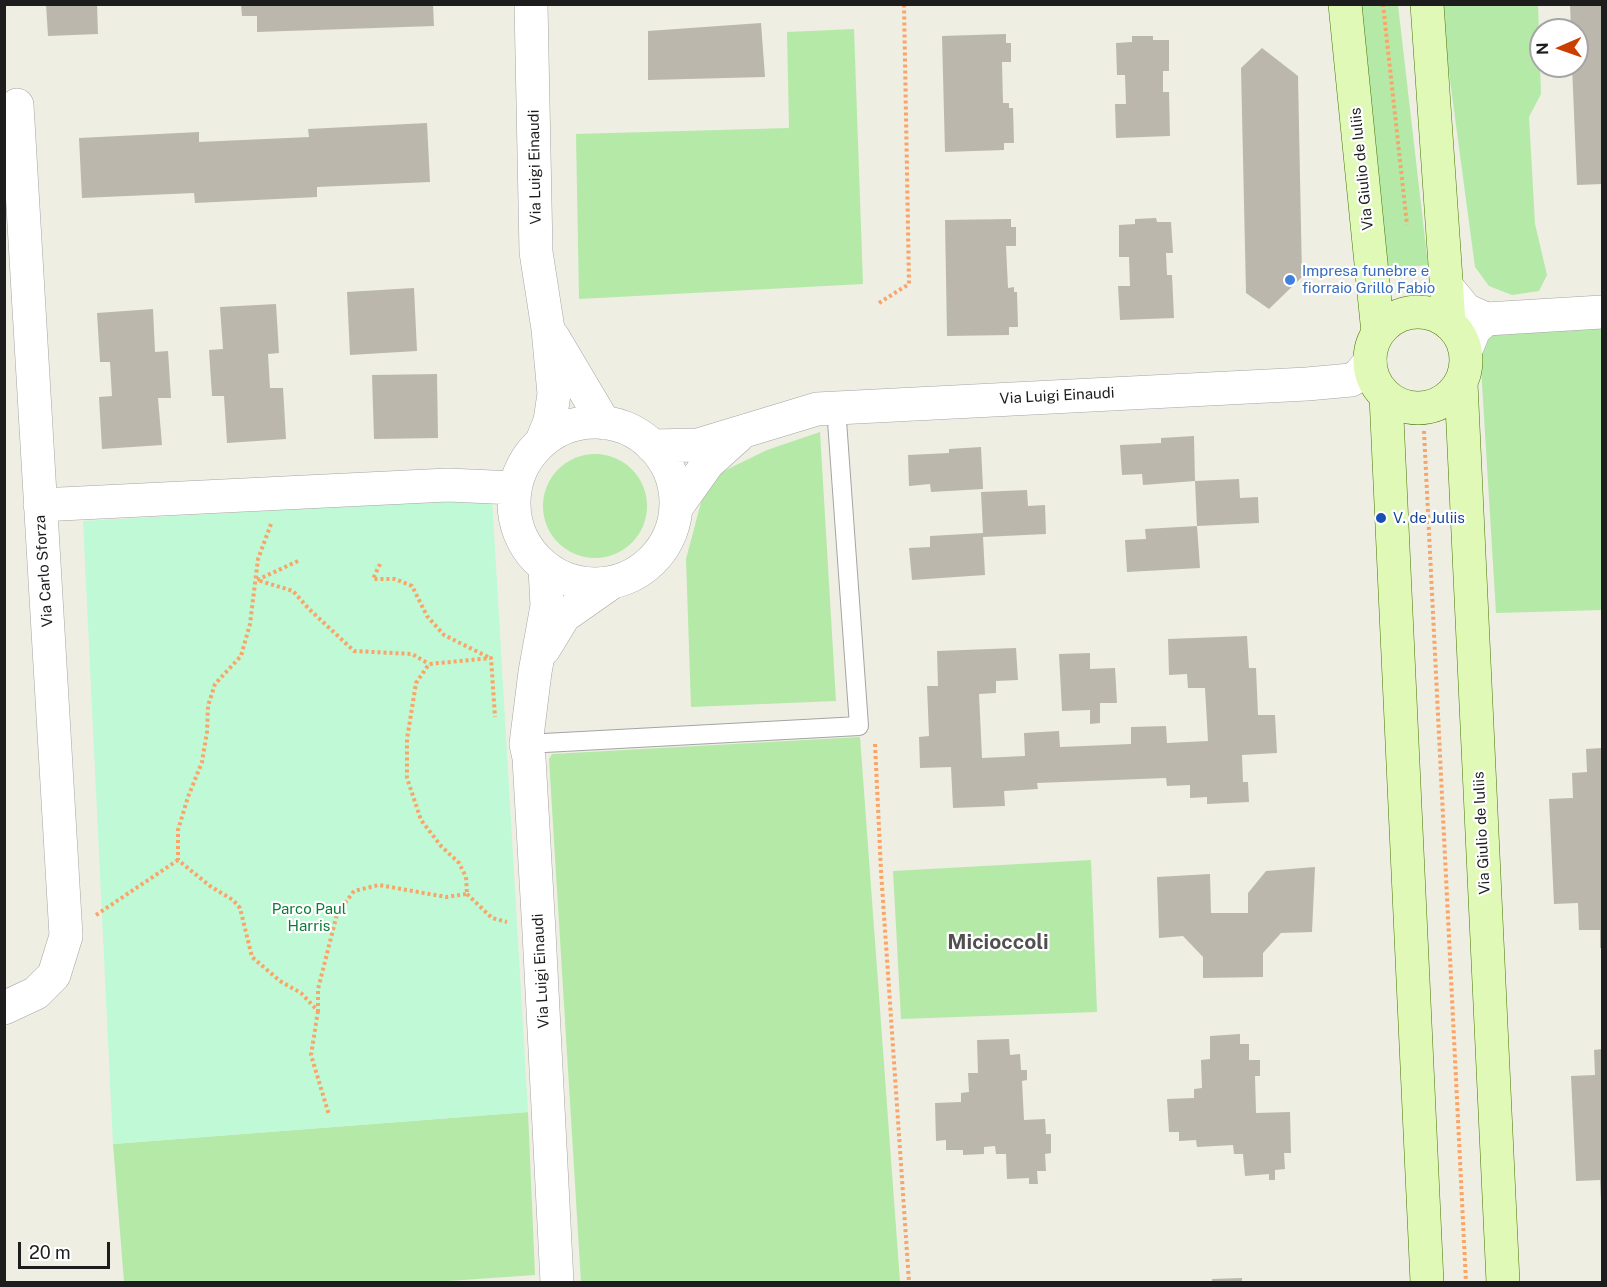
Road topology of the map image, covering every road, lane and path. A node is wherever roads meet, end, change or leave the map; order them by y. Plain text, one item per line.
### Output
1 (531, 4) edge
2 (904, 4) edge
3 (1345, 4) edge
4 (1383, 4) edge
5 (1427, 4) edge
6 (17, 105) dead end
7 (1408, 227) dead end
8 (1447, 287) junction
9 (879, 303) dead end
10 (1602, 312) edge
11 (1486, 319) junction
12 (1449, 322) junction
13 (548, 329) junction
14 (1374, 348) junction
15 (1466, 350) junction
16 (1461, 383) junction
17 (1386, 396) junction
18 (837, 407) junction
19 (604, 423) junction
20 (1424, 431) dead end
21 (741, 432) junction
22 (542, 441) junction
23 (652, 446) junction
24 (282, 493) junction
25 (515, 501) junction
26 (40, 505) junction
27 (676, 508) junction
28 (298, 561) dead end
29 (380, 564) dead end
30 (545, 568) junction
31 (257, 580) junction
32 (611, 583) junction
33 (491, 658) junction
34 (537, 661) junction
35 (429, 664) junction
36 (496, 725) dead end
37 (859, 726) junction
38 (526, 744) junction
39 (178, 860) junction
40 (466, 894) junction
41 (540, 932) junction
42 (66, 936) junction
43 (4, 1008) edge
44 (318, 1011) junction
45 (329, 1115) dead end
46 (557, 1282) edge
47 (909, 1282) edge
48 (1426, 1282) edge
49 (1466, 1282) edge
50 (1503, 1282) edge

1 - 13 street, Via Luigi Einaudi
2 - 9 path
3 - 14 main road, Via Giulio de Iuliis
4 - 7 path
5 - 8 main road
6 - 26 street, Via Carlo Sforza
8 - 11 street
8 - 12 main road
10 - 11 street
11 - 15 street
12 - 14 main road
12 - 15 main road
13 - 19 street, Via Luigi Einaudi
13 - 22 street, Via Luigi Einaudi
14 - 17 main road, Via Giulio de Iuliis
14 - 18 street, Via Luigi Einaudi
15 - 16 main road, Via Giulio de Iuliis
16 - 17 main road
16 - 50 main road, Via Giulio de Iuliis
17 - 48 main road, Via Giulio de Iuliis
18 - 21 street, Via Luigi Einaudi
18 - 37 lane
19 - 22 street
19 - 23 street
20 - 49 path
21 - 23 street, Via Luigi Einaudi
21 - 27 street, Via Luigi Einaudi
22 - 25 street
23 - 27 street
24 - 25 street
24 - 26 street
24 - 31 path
25 - 30 street
26 - 42 street, Via Carlo Sforza
27 - 32 street
28 - 31 path
29 - 33 path
30 - 32 street
30 - 34 street, Via Luigi Einaudi
31 - 35 path
31 - 39 path
32 - 34 street, Via Luigi Einaudi
33 - 35 path
33 - 36 path
34 - 38 street, Via Luigi Einaudi
35 - 40 path
37 - 38 lane
37 - 47 path
38 - 41 street, Via Luigi Einaudi
39 - 42 path
39 - 44 path
40 - 41 path
40 - 44 path
41 - 46 street, Via Luigi Einaudi
42 - 43 street, Via Carlo Sforza
44 - 45 path

